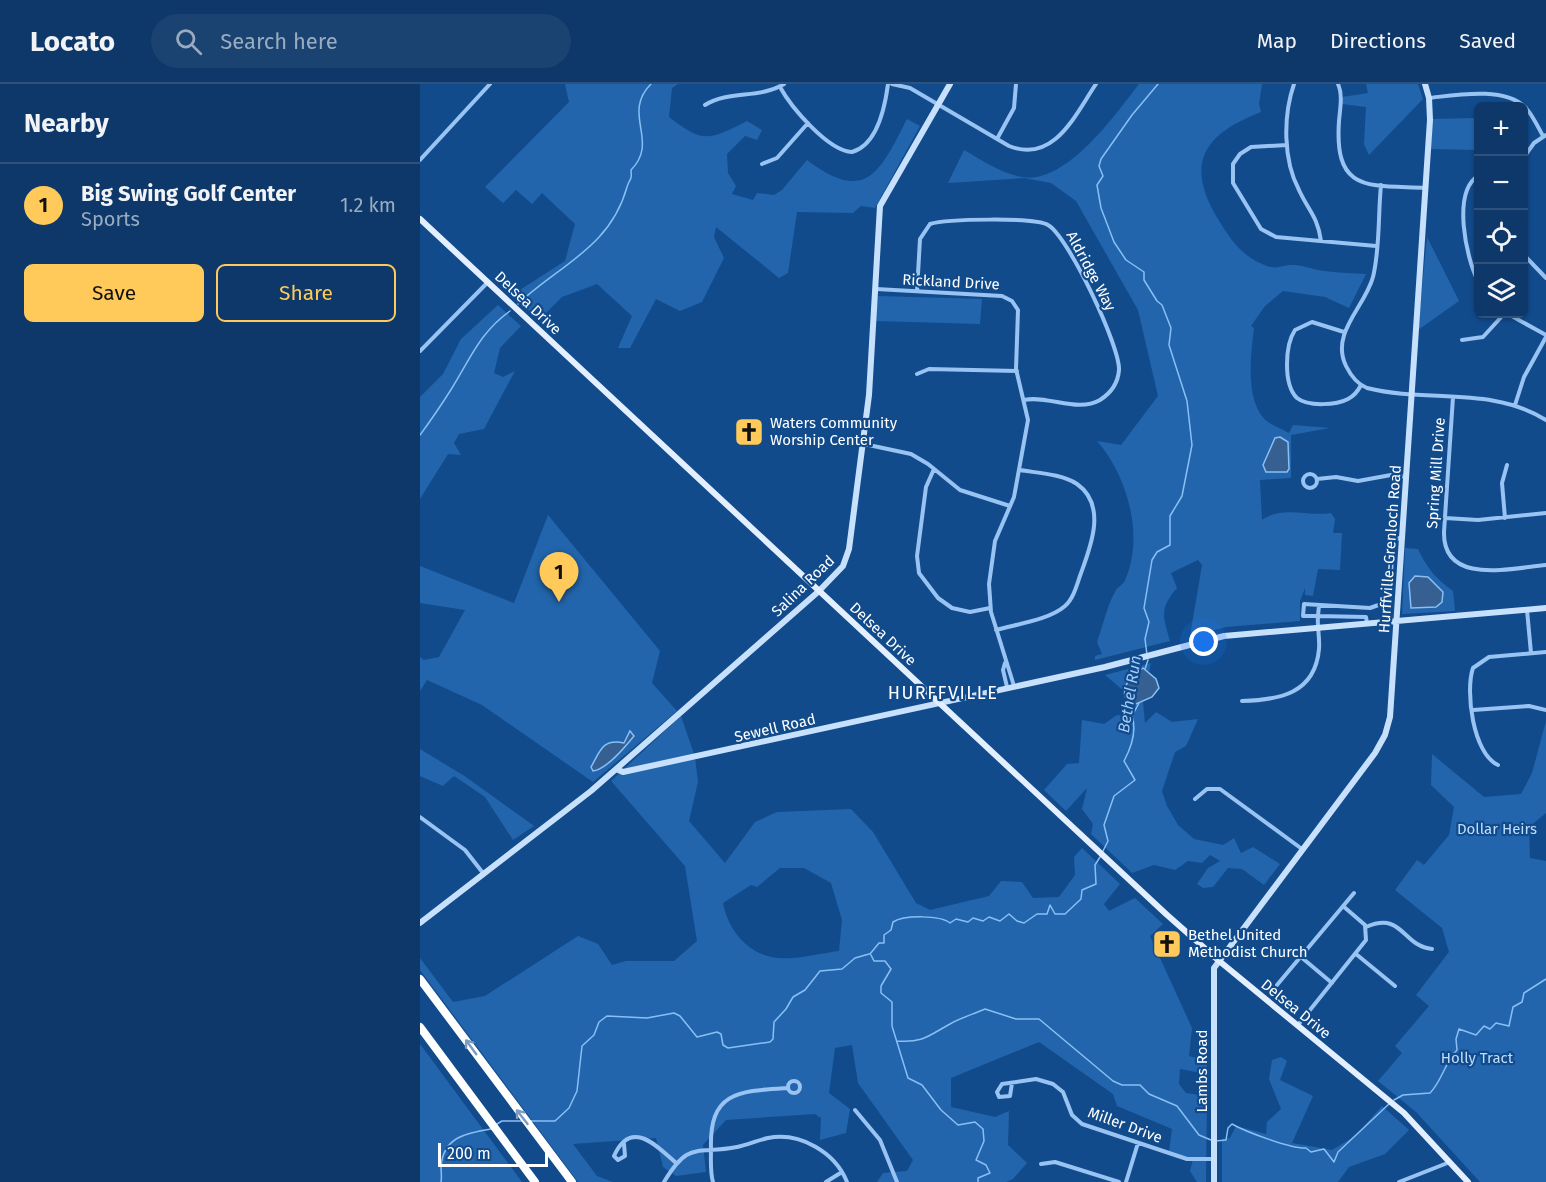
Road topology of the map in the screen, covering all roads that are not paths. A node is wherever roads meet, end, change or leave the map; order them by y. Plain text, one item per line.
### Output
1 (490, 84) edge
2 (890, 84) edge
3 (950, 84) edge
4 (1016, 84) edge
5 (1095, 84) edge
6 (1294, 84) edge
7 (1338, 84) edge
8 (1425, 84) edge
9 (782, 85) edge
10 (1429, 98) junction
11 (938, 104) junction
12 (705, 105) dead end
13 (808, 123) junction
14 (1545, 136) edge
15 (997, 139) junction
16 (1287, 146) junction
17 (1525, 156) edge
18 (420, 160) edge
19 (762, 164) dead end
20 (1474, 181) edge
21 (1381, 185) junction
22 (1425, 188) junction
23 (420, 219) edge
24 (1321, 241) junction
25 (1376, 246) junction
26 (1528, 259) edge
27 (1474, 269) edge
28 (1546, 278) edge
29 (488, 282) junction
30 (875, 289) junction
31 (917, 291) junction
32 (1502, 318) edge
33 (1513, 318) edge
34 (1344, 332) junction
35 (1546, 336) edge
36 (1462, 340) dead end
37 (420, 351) edge
38 (1017, 371) junction
39 (917, 374) dead end
40 (1361, 386) junction
41 (1412, 394) junction
42 (1453, 397) junction
43 (1024, 400) junction
44 (1515, 405) junction
45 (1546, 420) edge
46 (864, 444) junction
47 (1506, 465) dead end
48 (934, 469) junction
49 (1020, 470) junction
50 (1407, 477) junction
51 (1317, 479) dead end
52 (1010, 506) junction
53 (1546, 513) edge
54 (1445, 518) junction
55 (1505, 518) junction
56 (1403, 537) junction
57 (1546, 565) edge
58 (819, 591) junction
59 (1318, 605) junction
60 (990, 608) junction
61 (1370, 608) junction
62 (1546, 608) edge
63 (1527, 610) junction
64 (1318, 616) junction
65 (1367, 620) junction
66 (1398, 621) junction
67 (1317, 626) junction
68 (996, 630) junction
69 (1546, 652) edge
70 (1530, 653) junction
71 (1011, 687) junction
72 (1242, 701) dead end
73 (940, 704) junction
74 (1473, 710) junction
75 (1546, 710) edge
76 (1498, 765) dead end
77 (616, 769) junction
78 (1195, 799) dead end
79 (420, 817) edge
80 (1302, 850) junction
81 (483, 873) junction
82 (1354, 893) dead end
83 (1343, 906) junction
84 (420, 923) edge
85 (1366, 927) junction
86 (1432, 949) dead end
87 (1356, 954) junction
88 (1301, 957) junction
89 (1218, 960) junction
90 (420, 980) edge
91 (1332, 983) junction
92 (1277, 986) dead end
93 (1395, 986) dead end
94 (1297, 1026) junction
95 (420, 1027) edge
96 (1012, 1083) junction
97 (788, 1088) dead end
98 (855, 1110) dead end
99 (1138, 1143) junction
100 (624, 1144) dead end
101 (711, 1148) junction
102 (1214, 1159) junction
103 (1450, 1162) junction
104 (676, 1163) junction
105 (1041, 1164) dead end
106 (842, 1172) junction
107 (535, 1182) edge
108 (572, 1182) edge
109 (664, 1182) edge
110 (713, 1182) edge
111 (826, 1182) edge
112 (847, 1182) edge
113 (897, 1182) edge
114 (1119, 1182) edge
115 (1126, 1182) edge
116 (1214, 1182) edge
117 (1399, 1182) edge
118 (1468, 1182) edge

1 - 18 street
2 - 11 street
2 - 13 street
3 - 11 main road, Salina Road
4 - 15 street
5 - 15 street
6 - 16 street
7 - 21 street
8 - 10 main road, Hurffville-Grenloch Road
9 - 12 street
9 - 13 street
10 - 14 street
10 - 22 main road, Hurffville-Grenloch Road
11 - 15 street
11 - 30 main road, Salina Road
13 - 19 street
14 - 17 street
16 - 24 street
16 - 24 street
20 - 27 street
21 - 22 street
21 - 25 street
22 - 41 main road, Hurffville-Grenloch Road
23 - 29 main road, Delsea Drive
24 - 25 street
25 - 34 street
26 - 28 street
29 - 37 street
29 - 58 main road, Delsea Drive
30 - 31 street, Rickland Drive
30 - 46 main road, Salina Road
31 - 38 street, Rickland Drive
31 - 43 street, Aldridge Way
32 - 36 street
33 - 35 street
34 - 40 street
34 - 40 street
35 - 44 street
38 - 39 street
38 - 43 street, Rickland Drive
40 - 41 street
41 - 42 street
41 - 50 main road, Hurffville-Grenloch Road
42 - 44 street
42 - 54 street, Spring Mill Drive
43 - 49 street, Rickland Drive
44 - 45 street
46 - 48 street
46 - 58 main road, Salina Road
47 - 55 street
48 - 52 street
48 - 60 street
49 - 52 street, Rickland Drive
49 - 68 street
50 - 51 street
50 - 56 main road, Hurffville-Grenloch Road
52 - 60 street, Rickland Drive
53 - 55 street
54 - 55 street
54 - 57 street, Spring Mill Drive
56 - 61 street
56 - 66 main road, Hurffville-Grenloch Road
58 - 73 main road, Delsea Drive
58 - 77 main road, Salina Road
59 - 61 street
59 - 64 street
59 - 64 street
60 - 68 street, Rickland Drive
61 - 65 street
62 - 63 main road, Sewell Road
63 - 66 main road, Sewell Road
63 - 70 street
64 - 65 street
64 - 67 street
65 - 66 main road, Sewell Road
65 - 67 main road, Sewell Road
66 - 80 main road, Hurffville-Grenloch Road
67 - 71 main road, Sewell Road
67 - 72 street
68 - 71 street, Rickland Drive
69 - 70 street
70 - 74 street
71 - 73 main road, Sewell Road
73 - 77 main road, Sewell Road
73 - 89 main road, Delsea Drive
74 - 75 street
74 - 76 street
77 - 81 main road, Salina Road
78 - 80 street
79 - 81 street
80 - 89 main road, Hurffville-Grenloch Road
81 - 84 main road, Salina Road
82 - 83 street
83 - 85 street
83 - 88 street
85 - 86 street
85 - 87 street
87 - 91 street
87 - 93 street
88 - 91 street
88 - 92 street
89 - 94 main road, Delsea Drive
89 - 102 main road, Lambs Road
108 -> 90 highway
91 - 94 street
94 - 103 main road, Delsea Drive
95 - 107 highway
96 - 96 street, Miller Drive
96 - 99 street, Miller Drive
97 - 101 street
98 - 113 street
99 - 102 street, Miller Drive
99 - 115 street
100 - 104 street
101 - 104 street
101 - 106 street
101 - 110 street
102 - 116 main road, Lambs Road
103 - 117 street
103 - 118 main road, Delsea Drive
104 - 109 street
105 - 114 street
106 - 111 street
106 - 112 street

